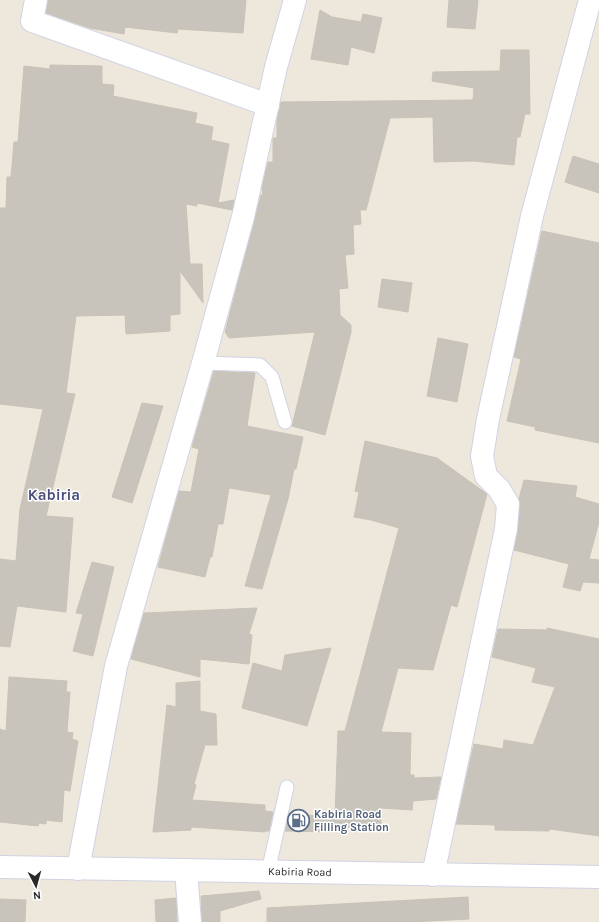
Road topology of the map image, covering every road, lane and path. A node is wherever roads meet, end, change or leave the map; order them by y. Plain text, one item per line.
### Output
1 (36, 0) edge
2 (295, 0) edge
3 (590, 0) edge
4 (268, 105) junction
5 (204, 363) junction
6 (285, 422) dead end
7 (287, 787) dead end
8 (0, 867) edge
9 (78, 868) junction
10 (186, 870) junction
11 (268, 872) junction
12 (433, 875) junction
13 (599, 877) edge
14 (190, 922) edge

1 - 4 street
2 - 4 street
3 - 12 street
4 - 5 street
5 - 6 lane
5 - 9 street
7 - 11 lane
8 - 9 street, Kabiria Road
9 - 10 street, Kabiria Road
10 - 11 street, Kabiria Road
10 - 14 street
11 - 12 street, Kabiria Road
12 - 13 street, Kabiria Road

